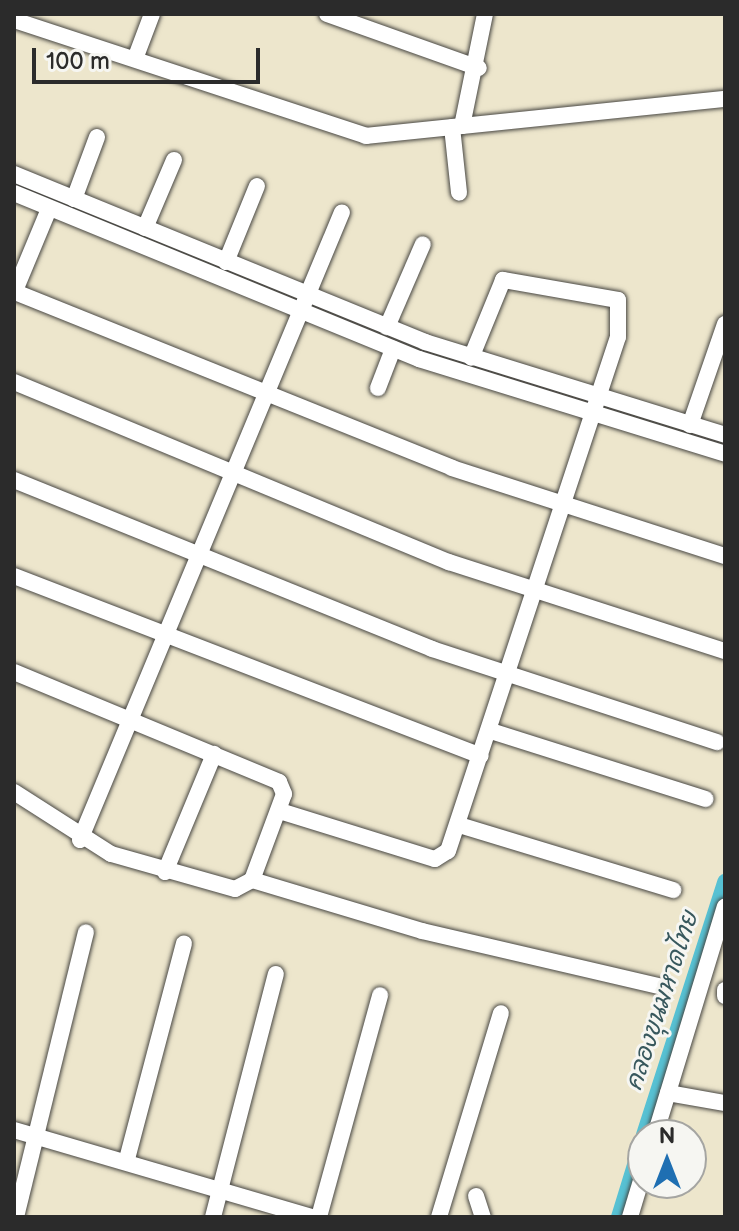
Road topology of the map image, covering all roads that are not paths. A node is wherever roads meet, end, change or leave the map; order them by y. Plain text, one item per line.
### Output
1 (152, 14) edge
2 (327, 14) edge
3 (485, 14) edge
4 (14, 20) edge
5 (135, 59) junction
6 (479, 68) junction
7 (725, 99) edge
8 (457, 126) junction
9 (97, 137) dead end
10 (174, 160) dead end
11 (14, 174) edge
12 (257, 186) dead end
13 (14, 193) edge
14 (459, 193) dead end
15 (74, 199) junction
16 (49, 209) junction
17 (342, 212) dead end
18 (145, 228) junction
19 (423, 244) dead end
20 (190, 247) junction
21 (226, 262) junction
22 (182, 263) junction
23 (14, 293) edge
24 (304, 295) junction
25 (295, 311) junction
26 (725, 324) edge
27 (387, 327) junction
28 (393, 349) junction
29 (471, 358) junction
30 (14, 382) edge
31 (378, 388) dead end
32 (262, 393) junction
33 (597, 397) junction
34 (591, 416) junction
35 (690, 425) junction
36 (725, 435) edge
37 (725, 454) edge
38 (232, 474) junction
39 (14, 480) edge
40 (564, 504) junction
41 (200, 555) junction
42 (725, 556) edge
43 (14, 576) edge
44 (537, 590) junction
45 (165, 637) junction
46 (725, 651) edge
47 (14, 672) edge
48 (510, 675) junction
49 (131, 719) junction
50 (491, 731) junction
51 (717, 742) dead end
52 (214, 754) junction
53 (481, 756) junction
54 (14, 792) edge
55 (706, 799) dead end
56 (283, 812) junction
57 (459, 825) junction
58 (80, 840) junction
59 (165, 872) junction
60 (252, 880) junction
61 (673, 890) dead end
62 (725, 906) edge
63 (86, 932) dead end
64 (184, 943) dead end
65 (276, 974) dead end
66 (662, 987) dead end
67 (725, 990) edge
68 (380, 995) dead end
69 (725, 996) edge
70 (501, 1013) dead end
71 (668, 1093) junction
72 (725, 1103) edge
73 (660, 1119) edge
74 (14, 1130) edge
75 (35, 1136) junction
76 (127, 1159) junction
77 (218, 1186) junction
78 (476, 1196) dead end
79 (16, 1217) edge
80 (213, 1217) edge
81 (311, 1217) edge
82 (319, 1217) edge
83 (439, 1217) edge
84 (483, 1217) edge

1 - 5 street
2 - 6 street
3 - 6 street
4 - 5 street
5 - 8 street
6 - 8 street
7 - 8 street
8 - 14 street
9 - 15 street
10 - 18 street
11 - 15 street
12 - 21 street
13 - 16 street
15 - 18 street
16 - 22 street
16 - 23 street
17 - 24 street
18 - 20 street
19 - 27 street
20 - 21 street
20 - 22 street
21 - 24 street
22 - 25 street
23 - 32 street
24 - 25 street
24 - 27 street
25 - 28 street
25 - 32 street
26 - 35 street
27 - 29 street
28 - 31 street
28 - 34 street
29 - 33 street
29 - 33 street
30 - 38 street
32 - 38 street
32 - 40 street
33 - 34 street
33 - 35 street
34 - 37 street
34 - 40 street
35 - 36 street
38 - 41 street
38 - 44 street
39 - 41 street
40 - 42 street
40 - 44 street
41 - 45 street
41 - 48 street
43 - 45 street
44 - 46 street
44 - 48 street
45 - 49 street
45 - 53 street
47 - 49 street
48 - 50 street
48 - 51 street
49 - 52 street
49 - 58 street
50 - 53 street
50 - 55 street
52 - 56 street
52 - 59 street
53 - 57 street
54 - 58 street
56 - 57 street
56 - 60 street
57 - 61 street
58 - 59 street
59 - 60 street
60 - 66 street
62 - 71 street
63 - 75 street
64 - 76 street
65 - 77 street
67 - 69 street
68 - 82 street
70 - 83 street
71 - 72 street
71 - 73 street
74 - 75 street
75 - 76 street
75 - 79 street
76 - 77 street
77 - 80 street
77 - 81 street
78 - 84 street

